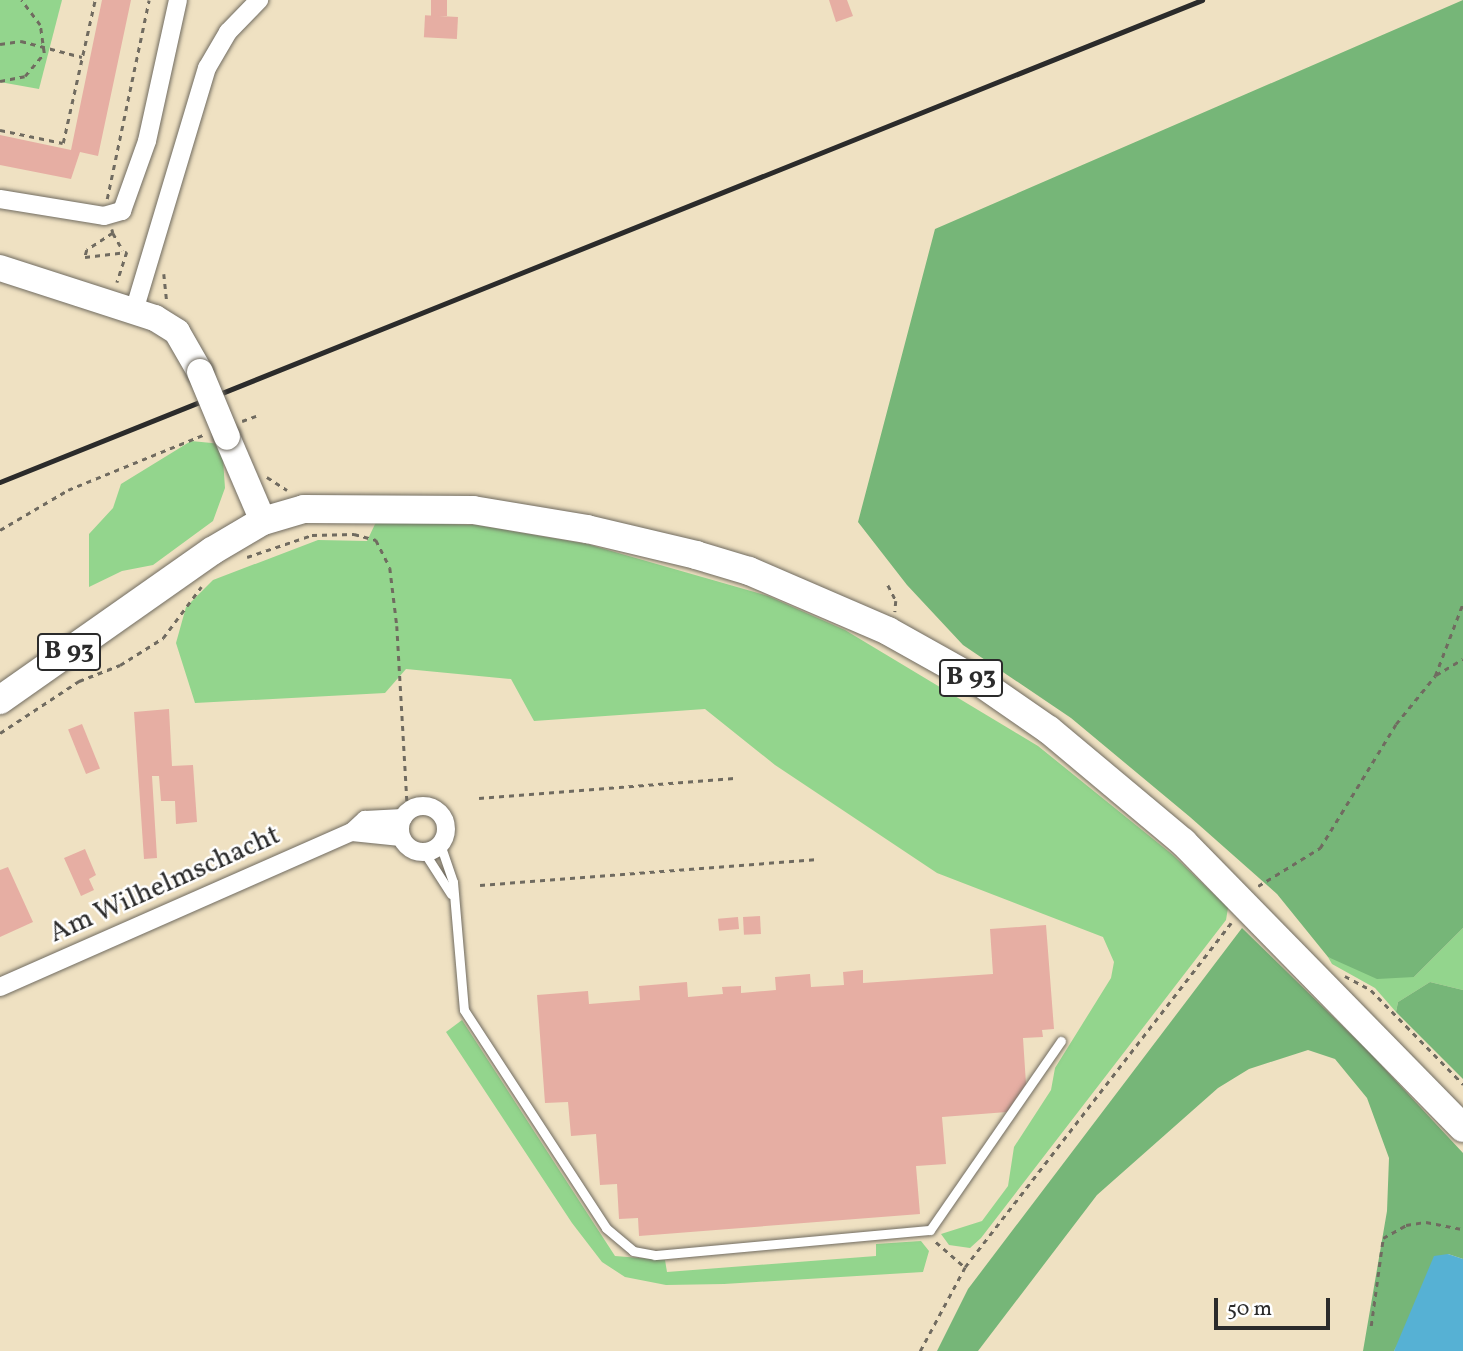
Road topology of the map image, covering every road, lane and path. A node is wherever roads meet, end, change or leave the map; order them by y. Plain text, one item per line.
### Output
1 (20, 0) edge
2 (95, 0) edge
3 (149, 0) edge
4 (178, 0) edge
5 (259, 0) edge
6 (0, 44) edge
7 (44, 47) junction
8 (83, 57) junction
9 (0, 81) edge
10 (0, 130) edge
11 (0, 199) edge
12 (108, 222) junction
13 (123, 250) junction
14 (0, 268) edge
15 (117, 282) dead end
16 (134, 311) junction
17 (256, 416) dead end
18 (225, 431) junction
19 (262, 521) junction
20 (0, 530) edge
21 (237, 561) dead end
22 (210, 578) dead end
23 (1463, 603) edge
24 (884, 612) dead end
25 (895, 618) dead end
26 (1463, 659) edge
27 (1435, 676) junction
28 (0, 701) edge
29 (0, 733) edge
30 (734, 778) dead end
31 (479, 798) dead end
32 (406, 814) junction
33 (352, 832) junction
34 (401, 837) junction
35 (432, 848) junction
36 (815, 859) dead end
37 (480, 885) dead end
38 (451, 894) junction
39 (1253, 894) junction
40 (1341, 973) dead end
41 (0, 987) edge
42 (1061, 1041) dead end
43 (1463, 1084) edge
44 (1463, 1128) edge
45 (1463, 1229) edge
46 (930, 1230) junction
47 (965, 1267) junction
48 (1371, 1326) dead end
49 (920, 1351) edge

1 - 7 path
2 - 8 path
3 - 12 path
4 - 12 street
5 - 16 street
6 - 7 path
7 - 8 path
7 - 9 path
8 - 10 path
11 - 12 street
12 - 13 path
12 - 13 path
13 - 15 path
14 - 16 street
16 - 18 street, bridge
17 - 18 path
18 - 19 street
18 - 20 path
19 - 28 main road, B 93
19 - 39 main road, B 93
21 - 32 path
22 - 29 path
23 - 27 path
24 - 25 path
26 - 27 path
27 - 39 path
30 - 31 path
32 - 33 street, Am Wilhelmschacht
32 - 34 street
32 - 35 street, Am Wilhelmschacht
33 - 34 street, Am Wilhelmschacht
33 - 41 street, Am Wilhelmschacht
34 - 35 street, Am Wilhelmschacht
35 - 38 lane
35 - 38 lane
36 - 37 path
38 - 46 lane
39 - 44 main road, B 93
39 - 47 path
40 - 43 path
42 - 46 lane
45 - 48 path
46 - 47 path
47 - 49 path

